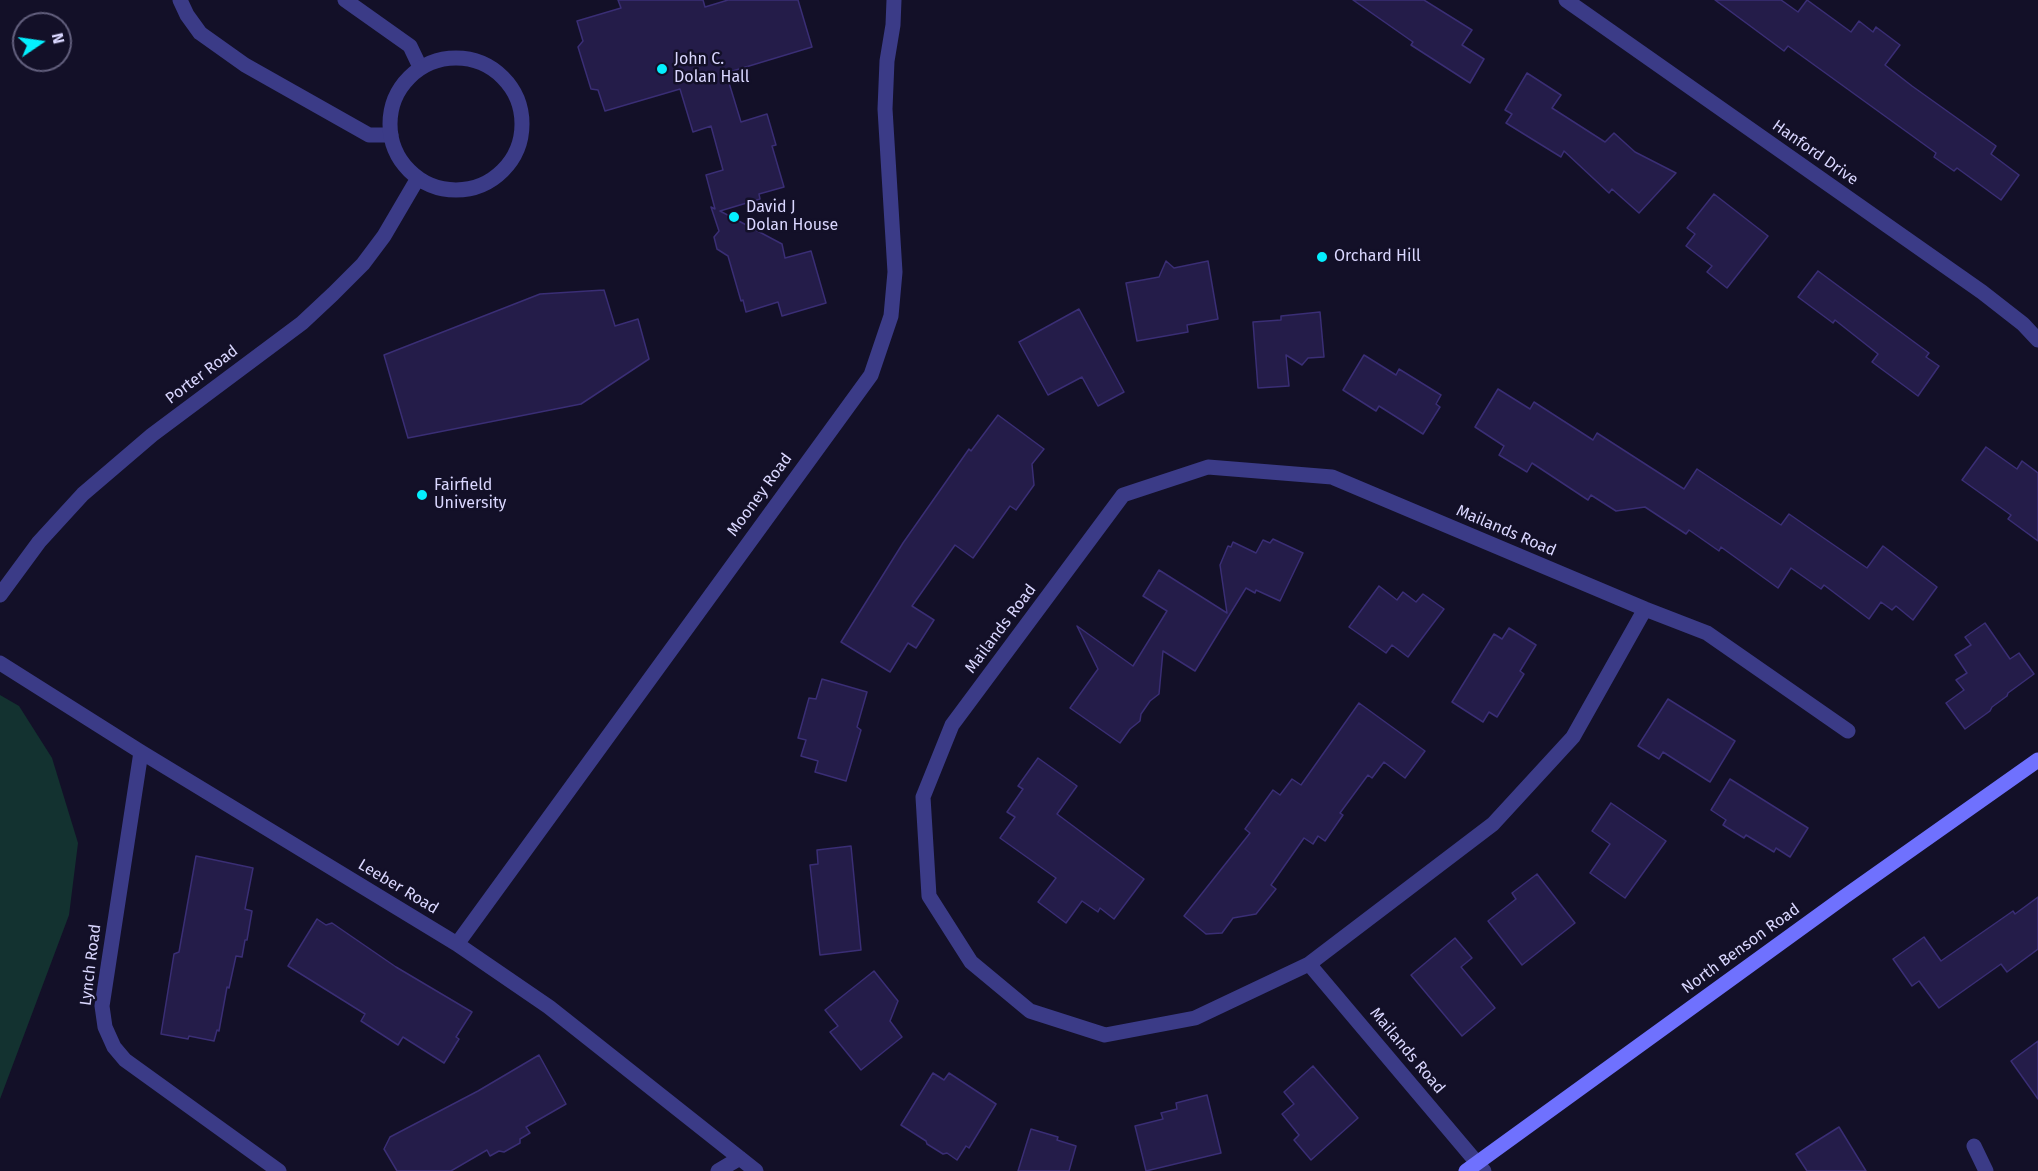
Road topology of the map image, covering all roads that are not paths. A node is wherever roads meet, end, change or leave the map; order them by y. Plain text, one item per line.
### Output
1 (180, 0) edge
2 (345, 0) edge
3 (894, 0) edge
4 (1566, 0) edge
5 (420, 67) junction
6 (391, 135) junction
7 (418, 178) junction
8 (2038, 340) edge
9 (0, 595) edge
10 (1645, 609) junction
11 (0, 663) edge
12 (1848, 731) dead end
13 (141, 752) junction
14 (2038, 760) edge
15 (457, 944) junction
16 (1309, 963) junction
17 (1974, 1146) dead end
18 (740, 1158) junction
19 (1476, 1168) edge
20 (279, 1171) edge
21 (718, 1171) edge
22 (756, 1171) edge
23 (1986, 1171) edge

1 - 6 street
2 - 5 street
3 - 15 street, Mooney Road
4 - 8 street, Hanford Drive
5 - 6 street
5 - 7 street
6 - 7 street
7 - 9 street, Porter Road
10 - 12 street, Mailands Road
10 - 16 street, Mailands Road
10 - 16 street, Mailands Road
11 - 13 street, Leeber Road
13 - 15 street, Leeber Road
13 - 20 street, Lynch Road
14 - 19 main road, North Benson Road
15 - 18 street, Leeber Road
16 - 19 street, Mailands Road
17 - 23 street
18 - 21 street
18 - 22 street, Leeber Road

